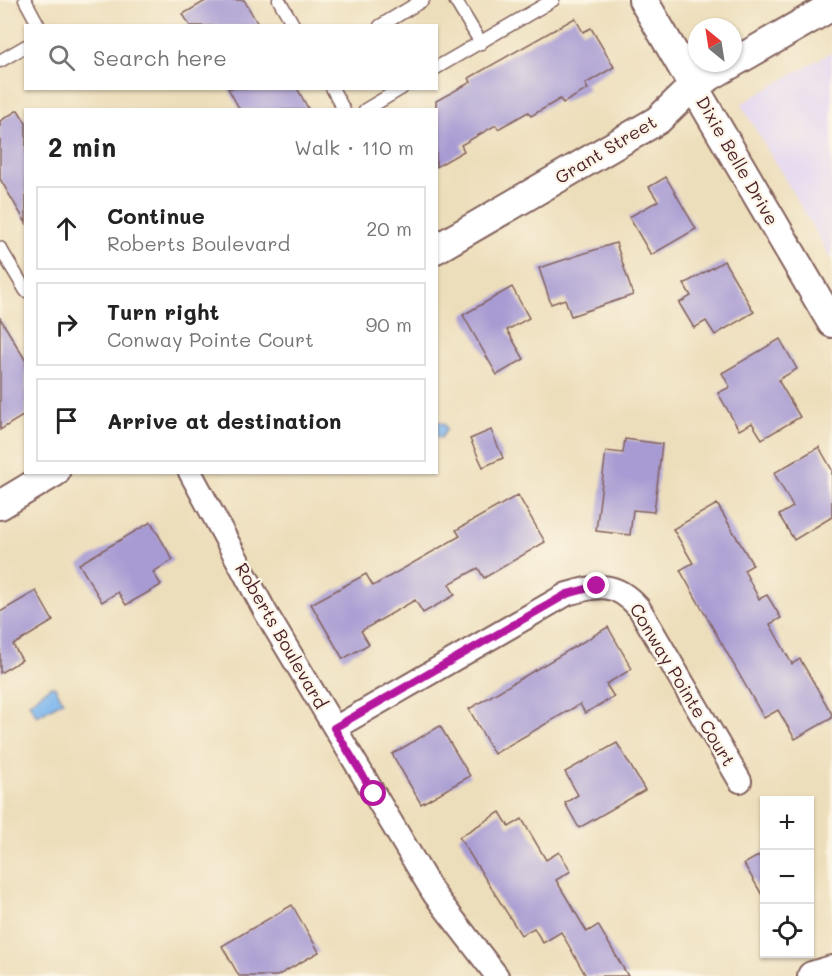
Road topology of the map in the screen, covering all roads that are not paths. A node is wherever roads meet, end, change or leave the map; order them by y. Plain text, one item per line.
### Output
1 (25, 0) edge
2 (279, 0) edge
3 (423, 0) edge
4 (455, 0) edge
5 (553, 0) edge
6 (643, 0) edge
7 (832, 6) edge
8 (38, 24) edge
9 (293, 24) edge
10 (383, 24) edge
11 (481, 43) junction
12 (24, 47) edge
13 (0, 61) edge
14 (438, 67) edge
15 (693, 86) junction
16 (333, 90) edge
17 (399, 90) edge
18 (343, 108) edge
19 (368, 108) edge
20 (0, 248) edge
21 (438, 248) edge
22 (24, 288) edge
23 (832, 323) edge
24 (52, 474) edge
25 (191, 474) edge
26 (0, 505) edge
27 (334, 728) junction
28 (740, 781) dead end
29 (832, 970) edge
30 (497, 976) edge
31 (812, 976) edge

1 - 8 lane
2 - 9 lane
3 - 10 lane
4 - 11 lane
5 - 11 lane
6 - 15 street, Dixie Belle Drive
7 - 15 street, Grant Street
11 - 14 lane
12 - 13 lane
15 - 21 street, Grant Street
15 - 23 street, Dixie Belle Drive
16 - 18 lane
17 - 19 lane
20 - 22 lane
24 - 26 street
25 - 27 street, Roberts Boulevard
27 - 28 street, Conway Pointe Court
27 - 30 street, Roberts Boulevard
29 - 31 street

